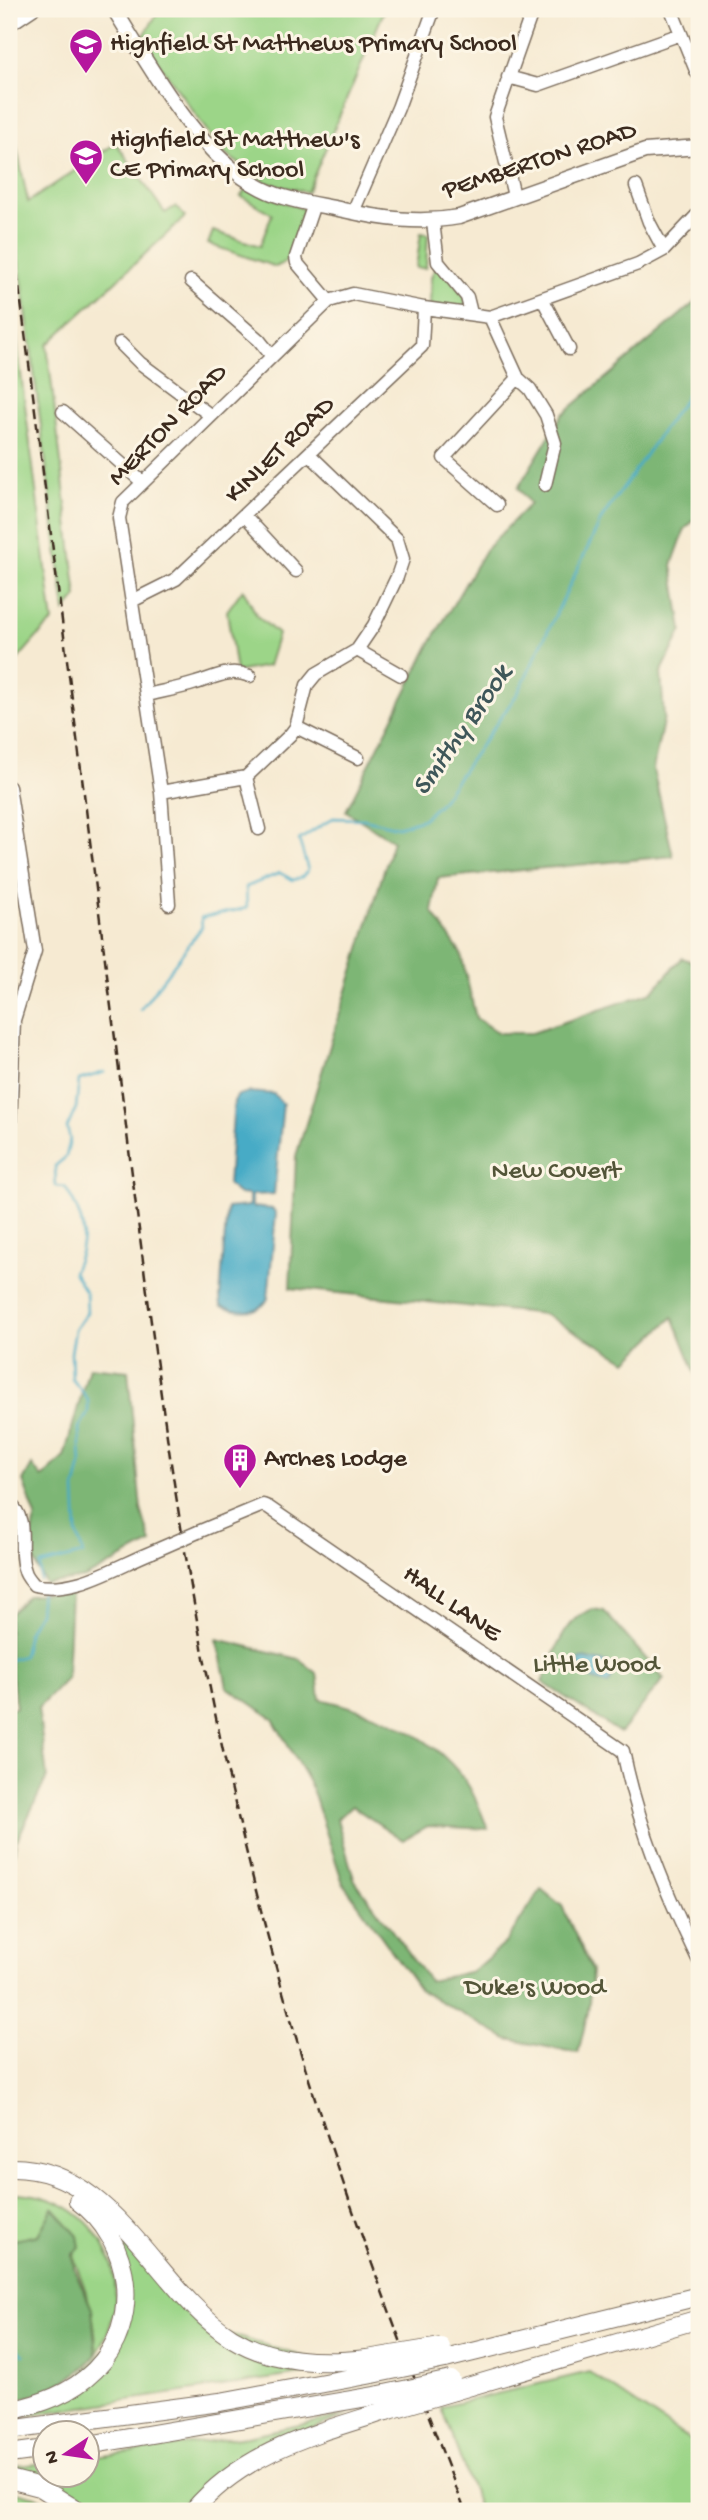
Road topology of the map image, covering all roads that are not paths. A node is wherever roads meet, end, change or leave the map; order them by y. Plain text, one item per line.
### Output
1 (33, 9) edge
2 (114, 9) edge
3 (434, 9) edge
4 (533, 9) edge
5 (671, 9) edge
6 (9, 25) edge
7 (681, 34) junction
8 (697, 73) dead end
9 (508, 77) junction
10 (699, 147) edge
11 (636, 186) dead end
12 (514, 196) junction
13 (314, 204) junction
14 (353, 212) junction
15 (699, 214) edge
16 (433, 222) junction
17 (664, 250) junction
18 (191, 281) dead end
19 (543, 300) junction
20 (328, 301) junction
21 (424, 308) junction
22 (470, 309) dead end
23 (490, 317) junction
24 (120, 344) dead end
25 (569, 349) dead end
26 (271, 355) junction
27 (518, 378) junction
28 (64, 412) dead end
29 (210, 415) junction
30 (310, 455) junction
31 (141, 481) junction
32 (545, 485) dead end
33 (497, 505) dead end
34 (246, 517) junction
35 (296, 571) dead end
36 (134, 600) junction
37 (357, 650) junction
38 (401, 675) dead end
39 (250, 676) dead end
40 (147, 695) junction
41 (296, 727) junction
42 (358, 758) dead end
43 (246, 777) junction
44 (9, 787) edge
45 (162, 792) junction
46 (259, 829) dead end
47 (169, 904) dead end
48 (10, 1073) edge
49 (9, 1156) edge
50 (9, 1503) edge
51 (699, 1961) edge
52 (9, 2168) edge
53 (9, 2180) edge
54 (699, 2296) edge
55 (699, 2319) edge
56 (370, 2366) junction
57 (383, 2403) junction
58 (9, 2411) edge
59 (9, 2430) edge
60 (102, 2443) edge
61 (32, 2451) edge
62 (9, 2454) edge
63 (9, 2479) edge
64 (78, 2511) edge
65 (193, 2511) edge

1 - 6 street
2 - 13 main road, PEMBERTON ROAD
3 - 14 street
4 - 9 street
5 - 7 street
7 - 8 street
7 - 9 street
9 - 12 street
10 - 12 main road, PEMBERTON ROAD
11 - 17 street
12 - 16 main road, PEMBERTON ROAD
13 - 14 main road, PEMBERTON ROAD
13 - 20 street
14 - 16 main road, PEMBERTON ROAD
15 - 17 street
16 - 22 street
17 - 19 street
18 - 26 street
19 - 23 street
19 - 25 street
20 - 21 street
20 - 26 street, MERTON ROAD
21 - 23 street
21 - 30 street, KINLET ROAD
23 - 27 street
24 - 29 street
26 - 29 street, MERTON ROAD
27 - 32 street
27 - 33 street
28 - 31 street
29 - 31 street, MERTON ROAD
30 - 34 street, KINLET ROAD
30 - 37 street
31 - 36 street, MERTON ROAD
34 - 35 street
34 - 36 street, KINLET ROAD
36 - 40 street, MERTON ROAD
37 - 38 street
37 - 41 street
39 - 40 street
40 - 45 street, MERTON ROAD
41 - 42 street
41 - 43 street
43 - 45 street
43 - 46 street
44 - 48 street
45 - 47 street, MERTON ROAD
48 - 49 street
50 - 51 street, HALL LANE, bridge
52 - 56 highway
53 - 58 highway
54 - 56 highway, bridge
55 - 57 highway, bridge
56 - 59 highway
57 - 60 highway
57 - 65 highway
61 - 62 highway
63 - 64 highway

